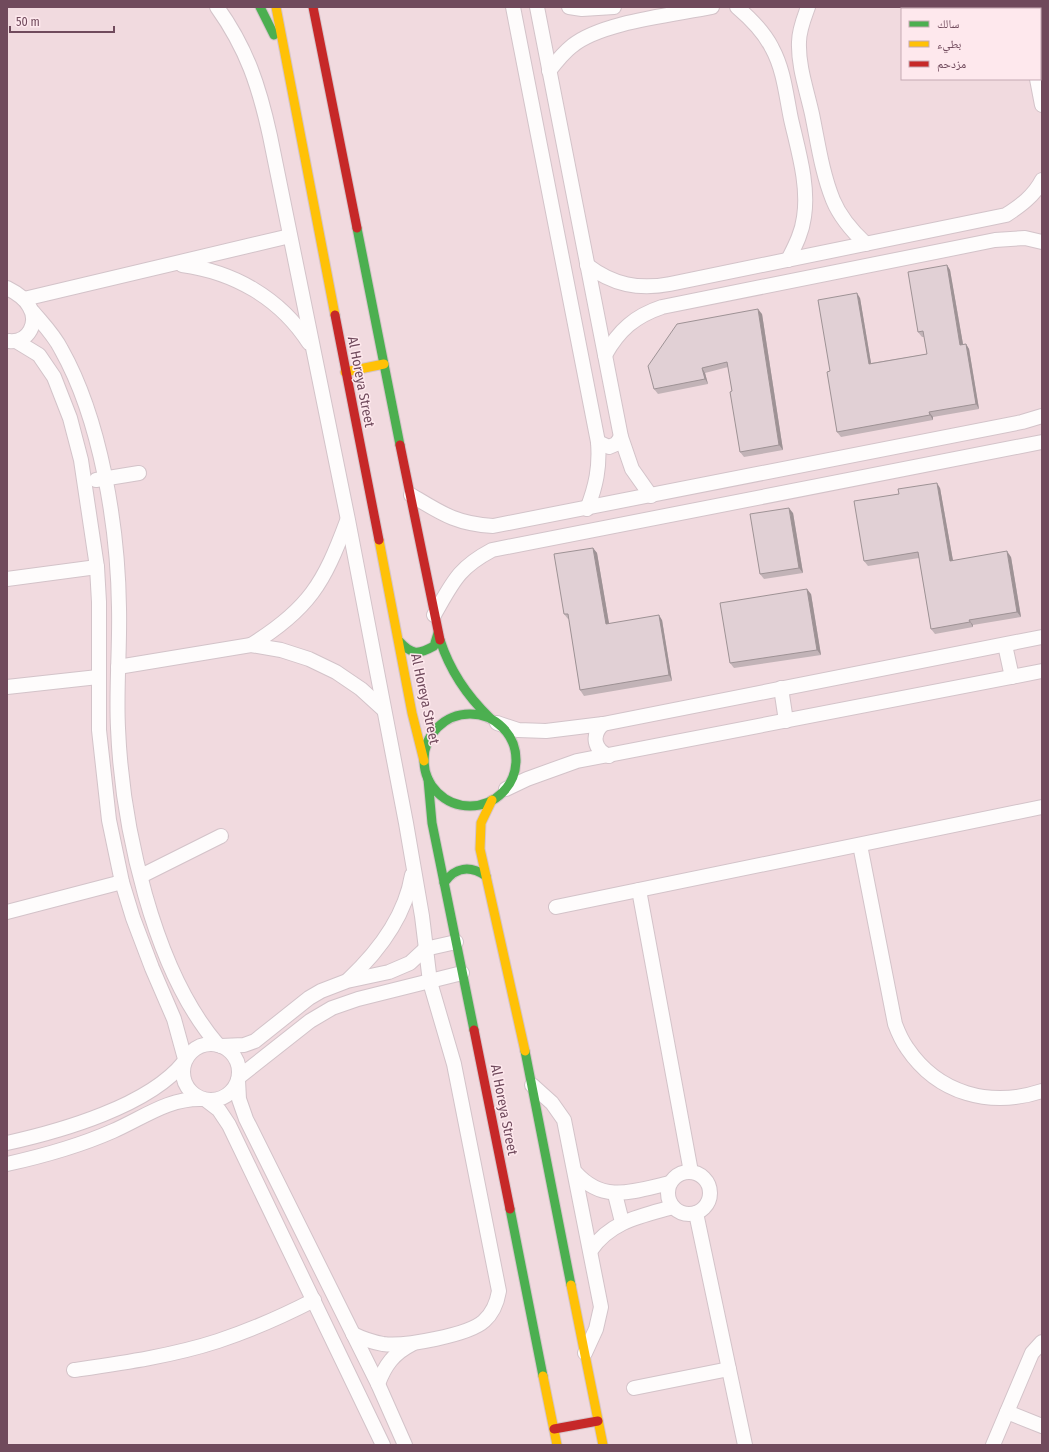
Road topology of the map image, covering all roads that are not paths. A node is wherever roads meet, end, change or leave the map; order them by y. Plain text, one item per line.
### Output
1 (216, 7) edge
2 (260, 7) edge
3 (276, 7) edge
4 (314, 7) edge
5 (513, 7) edge
6 (537, 7) edge
7 (569, 7) edge
8 (612, 7) edge
9 (712, 7) edge
10 (737, 7) edge
11 (808, 7) edge
12 (613, 27) junction
13 (286, 60) junction
14 (800, 62) junction
15 (780, 67) junction
16 (549, 71) junction
17 (1037, 80) edge
18 (1042, 99) edge
19 (566, 159) junction
20 (543, 164) junction
21 (824, 167) junction
22 (802, 172) junction
23 (1042, 180) edge
24 (989, 219) junction
25 (290, 236) junction
26 (995, 240) junction
27 (1042, 242) edge
28 (866, 244) junction
29 (788, 260) junction
30 (173, 264) junction
31 (587, 265) junction
32 (670, 284) junction
33 (7, 288) edge
34 (24, 299) junction
35 (675, 303) junction
36 (33, 312) junction
37 (11, 342) edge
38 (313, 350) junction
39 (605, 355) junction
40 (384, 364) junction
41 (345, 372) junction
42 (1040, 419) edge
43 (621, 437) junction
44 (1041, 441) edge
45 (598, 442) junction
46 (139, 472) dead end
47 (104, 478) junction
48 (731, 480) junction
49 (85, 482) junction
50 (411, 495) junction
51 (651, 496) junction
52 (737, 501) junction
53 (587, 509) junction
54 (348, 520) junction
55 (509, 524) junction
56 (513, 546) junction
57 (97, 567) junction
58 (7, 579) edge
59 (434, 615) junction
60 (438, 633) junction
61 (1042, 636) edge
62 (399, 641) junction
63 (251, 645) junction
64 (1005, 645) junction
65 (118, 667) junction
66 (1042, 671) edge
67 (1012, 677) junction
68 (98, 678) junction
69 (7, 687) edge
70 (781, 688) junction
71 (383, 709) junction
72 (493, 720) junction
73 (786, 720) junction
74 (602, 724) junction
75 (609, 756) junction
76 (424, 761) junction
77 (428, 779) junction
78 (506, 789) junction
79 (492, 800) junction
80 (1042, 807) edge
81 (221, 836) dead end
82 (860, 844) junction
83 (413, 867) junction
84 (486, 876) junction
85 (142, 881) junction
86 (444, 883) junction
87 (124, 887) junction
88 (639, 890) junction
89 (556, 906) dead end
90 (7, 912) edge
91 (456, 942) junction
92 (425, 949) junction
93 (462, 973) junction
94 (347, 981) junction
95 (430, 982) junction
96 (220, 1045) junction
97 (185, 1061) junction
98 (239, 1078) junction
99 (532, 1085) junction
100 (1042, 1091) edge
101 (204, 1100) junction
102 (7, 1143) edge
103 (7, 1164) edge
104 (691, 1172) junction
105 (576, 1173) junction
106 (670, 1183) junction
107 (615, 1194) junction
108 (673, 1207) junction
109 (696, 1213) junction
110 (622, 1222) junction
111 (591, 1250) junction
112 (314, 1300) junction
113 (353, 1334) junction
114 (416, 1342) junction
115 (1042, 1342) edge
116 (585, 1353) junction
117 (729, 1369) junction
118 (74, 1370) dead end
119 (378, 1384) junction
120 (634, 1388) dead end
121 (1007, 1412) junction
122 (598, 1421) junction
123 (1042, 1426) edge
124 (554, 1429) junction
125 (383, 1445) edge
126 (405, 1445) edge
127 (557, 1445) edge
128 (603, 1445) edge
129 (745, 1445) edge
130 (993, 1445) edge

1 - 25 street
2 - 13 street
3 - 13 street, Al Horeya Street
4 - 40 street, Al Horeya Street
5 - 20 street
6 - 16 street
7 - 8 street
8 - 12 street
9 - 12 street
10 - 15 street
11 - 14 street
12 - 16 street
13 - 41 street, Al Horeya Street
14 - 15 street
14 - 21 street
15 - 22 street
16 - 19 street
17 - 18 street
19 - 20 street
19 - 31 street
20 - 45 street
21 - 22 street
21 - 28 street
22 - 29 street
23 - 24 street
24 - 26 street
24 - 28 street
25 - 30 street
25 - 38 street
26 - 27 street
26 - 35 street
28 - 29 street
29 - 32 street
30 - 34 street
30 - 38 street
31 - 32 street
31 - 39 street
32 - 35 street
33 - 34 street
34 - 36 street
35 - 39 street
36 - 37 street
36 - 47 street
37 - 49 street
38 - 54 street
39 - 43 street
40 - 41 street
40 - 50 street, Al Horeya Street
41 - 62 street, Al Horeya Street
42 - 48 street
43 - 45 street
43 - 51 street
44 - 52 street
45 - 53 street
46 - 47 street
47 - 49 street
47 - 65 street
48 - 51 street
48 - 52 street
49 - 57 street
50 - 55 street
50 - 59 street, Al Horeya Street
51 - 53 street
52 - 56 street
53 - 55 street
54 - 63 street
54 - 71 street
55 - 56 street
56 - 59 street
57 - 58 street
57 - 68 street
59 - 60 street, Al Horeya Street
60 - 62 street
60 - 72 street, Al Horeya Street
61 - 64 street
62 - 76 street, Al Horeya Street
63 - 65 street
63 - 71 street
64 - 67 street
64 - 70 street
65 - 85 street
66 - 67 street
67 - 73 street
68 - 69 street
68 - 87 street
70 - 73 street
70 - 74 street
71 - 83 street
72 - 74 street
72 - 76 street
72 - 78 street
73 - 75 street
74 - 75 street
75 - 78 street
76 - 77 street
77 - 79 street
77 - 86 street, Al Horeya Street
78 - 79 street
79 - 84 street
80 - 82 street
81 - 85 street
82 - 88 street
82 - 100 street
83 - 92 street
83 - 94 street
84 - 86 street
84 - 99 street
85 - 87 street
85 - 96 street
86 - 91 street, Al Horeya Street
87 - 90 street
87 - 97 street
88 - 89 street
88 - 104 street
91 - 92 street
91 - 93 street, Al Horeya Street
92 - 94 street
92 - 95 street
93 - 95 street
93 - 124 street, Al Horeya Street
94 - 96 street
95 - 98 street
95 - 114 street
96 - 97 street
96 - 98 street
97 - 101 street
97 - 102 street
98 - 101 street
98 - 113 street
99 - 105 street
99 - 116 street
101 - 103 street
101 - 112 street
104 - 106 street
104 - 109 street
105 - 107 street
105 - 111 street
106 - 107 street
106 - 108 street
107 - 110 street
108 - 109 street
108 - 110 street
109 - 117 street
110 - 111 street
111 - 116 street
112 - 118 street
112 - 125 street
113 - 114 street
113 - 119 street
114 - 119 street
115 - 121 street
116 - 122 street
117 - 120 street
117 - 129 street
119 - 126 street
121 - 123 street
121 - 130 street
122 - 124 street
122 - 128 street
124 - 127 street, Al Horeya Street

